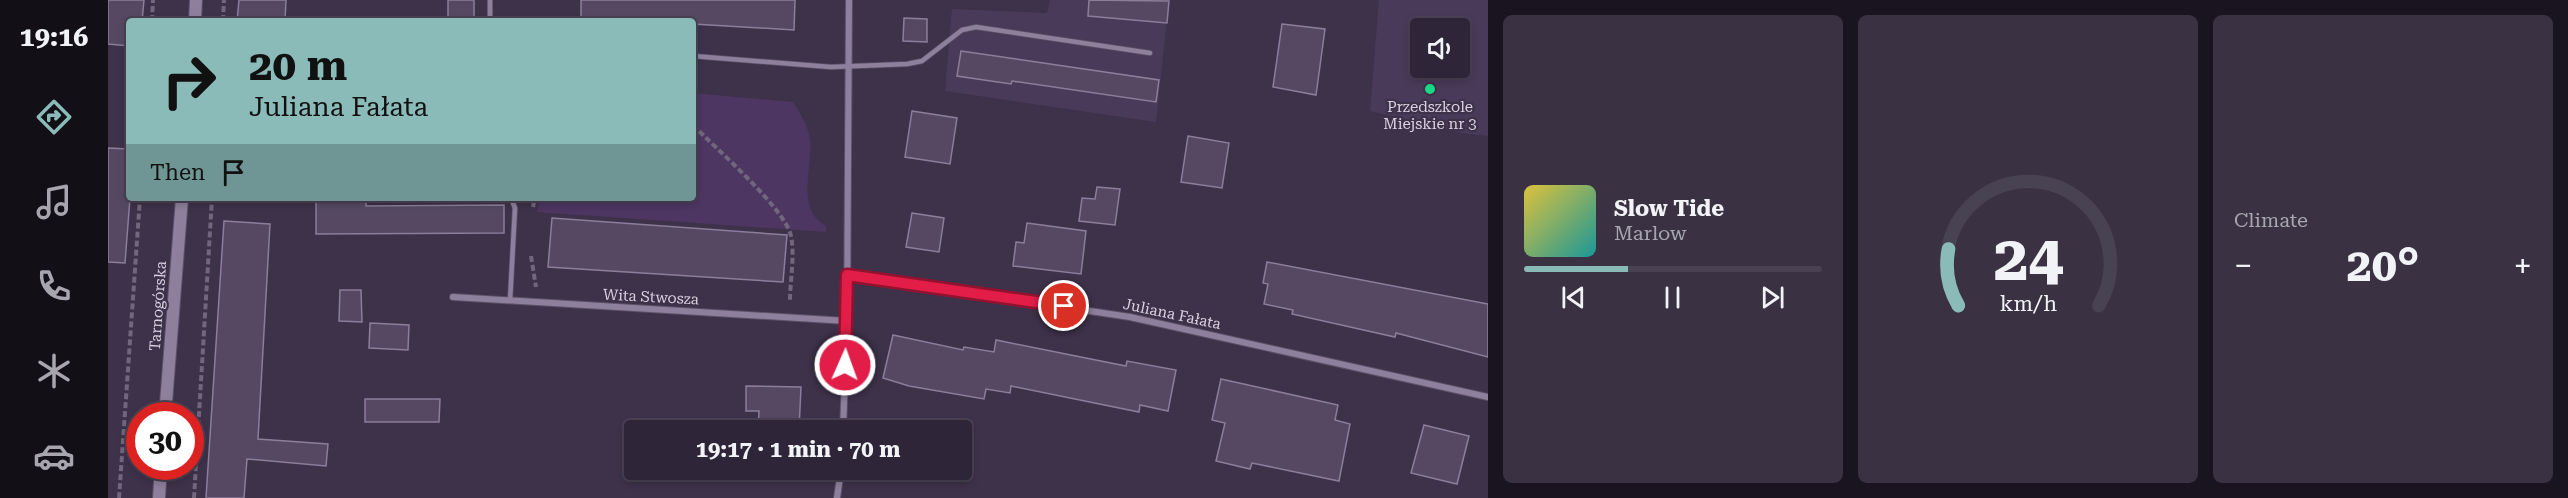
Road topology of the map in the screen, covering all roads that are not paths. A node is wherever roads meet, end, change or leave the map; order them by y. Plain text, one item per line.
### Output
1 (196, 0) edge
2 (490, 0) edge
3 (849, 0) edge
4 (195, 18) edge
5 (490, 18) edge
6 (1150, 53) dead end
7 (696, 56) edge
8 (848, 66) junction
9 (182, 201) edge
10 (512, 201) edge
11 (847, 275) junction
12 (453, 297) dead end
13 (510, 301) junction
14 (847, 321) junction
15 (1488, 397) edge
16 (166, 402) edge
17 (843, 420) edge
18 (160, 480) edge
19 (840, 480) edge
20 (159, 498) edge
21 (837, 498) edge

1 - 4 main road
2 - 5 lane
3 - 8 street
6 - 8 lane
7 - 8 lane
8 - 11 street
9 - 16 main road, Tarnogórska
10 - 13 lane
11 - 14 street
11 - 15 street, Juliana Fałata
12 - 13 street, Wita Stwosza
13 - 14 street, Wita Stwosza
14 - 17 street
18 - 20 main road
19 - 21 street

